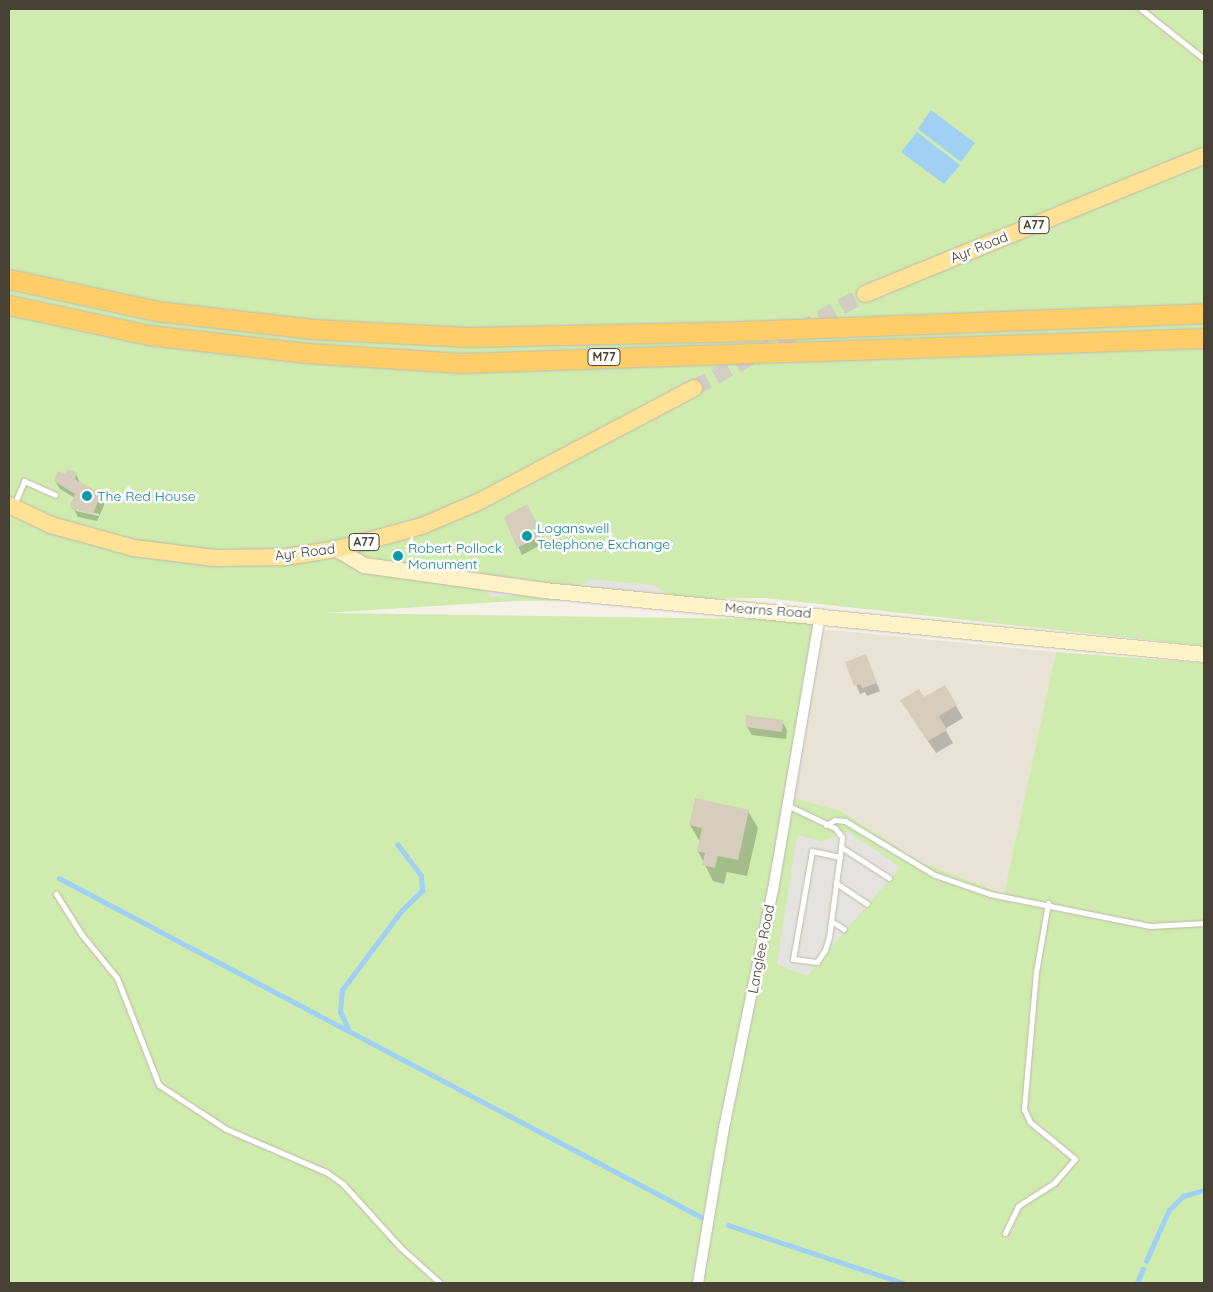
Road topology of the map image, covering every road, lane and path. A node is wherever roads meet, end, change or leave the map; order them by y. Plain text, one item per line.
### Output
1 (1142, 9) edge
2 (1204, 59) edge
3 (1204, 156) edge
4 (9, 279) edge
5 (865, 294) tunnel mouth
6 (9, 305) edge
7 (1204, 313) edge
8 (1204, 338) edge
9 (694, 388) tunnel mouth
10 (55, 496) dead end
11 (11, 506) edge
12 (337, 549) junction
13 (820, 614) junction
14 (1204, 654) edge
15 (787, 805) junction
16 (826, 825) junction
17 (841, 846) junction
18 (840, 857) junction
19 (889, 878) dead end
20 (836, 883) junction
21 (56, 894) dead end
22 (1048, 903) junction
23 (867, 904) dead end
24 (831, 921) junction
25 (1204, 923) edge
26 (844, 928) dead end
27 (1005, 1233) dead end
28 (440, 1283) edge
29 (698, 1283) edge

1 - 2 lane
3 - 5 main road, Ayr Road / A77
4 - 7 highway, M77
6 - 8 highway, M77
9 - 12 main road, Ayr Road / A77
10 - 11 lane
11 - 12 main road, Ayr Road / A77
12 - 13 street, Mearns Road
13 - 14 street, Mearns Road
13 - 15 street, Langlee Road
15 - 16 lane
15 - 29 street, Langlee Road
16 - 17 lane
16 - 22 lane
17 - 18 lane
17 - 19 lane
18 - 20 lane
18 - 24 lane
20 - 23 lane
20 - 24 lane
21 - 28 lane
22 - 25 lane
22 - 27 lane
24 - 26 lane

